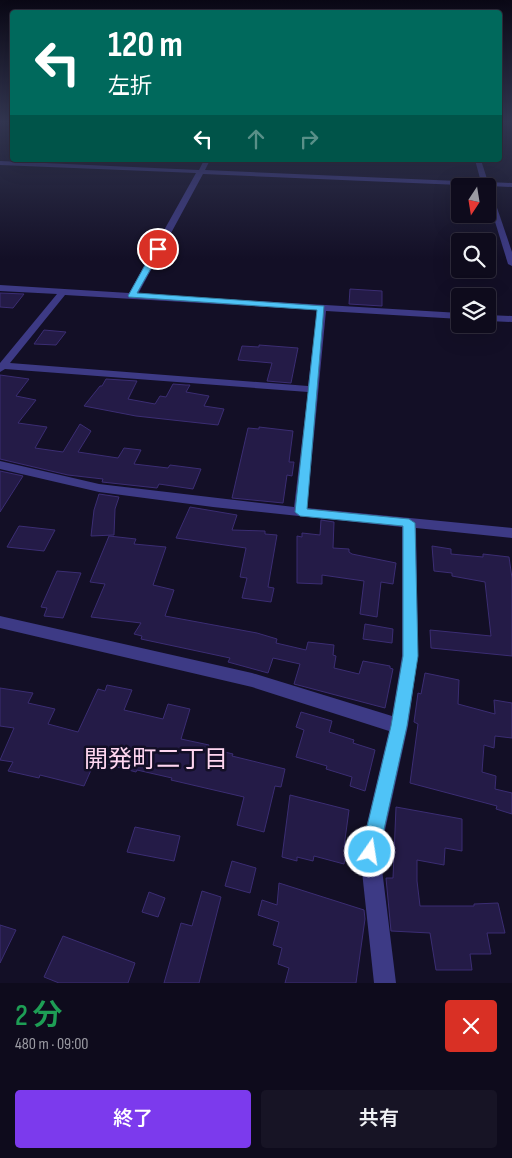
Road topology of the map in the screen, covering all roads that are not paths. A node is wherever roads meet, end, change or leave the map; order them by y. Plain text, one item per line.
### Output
1 (97, 167) edge
2 (203, 167) edge
3 (201, 171) junction
4 (451, 184) edge
5 (512, 185) edge
6 (496, 186) edge
7 (496, 216) edge
8 (512, 264) edge
9 (0, 288) edge
10 (63, 292) junction
11 (132, 296) junction
12 (322, 308) junction
13 (451, 315) edge
14 (496, 318) edge
15 (512, 319) edge
16 (2, 368) edge
17 (312, 389) junction
18 (0, 465) edge
19 (300, 512) junction
20 (409, 523) junction
21 (512, 533) edge
22 (0, 622) edge
23 (399, 726) junction
24 (385, 983) edge

1 - 3 street
2 - 3 street
3 - 4 street
3 - 11 street
5 - 6 street
7 - 8 street
9 - 10 street
10 - 11 street
10 - 16 street
11 - 12 street
12 - 13 street
12 - 17 street
14 - 15 street
16 - 17 street
17 - 19 street
18 - 19 street
19 - 20 street
20 - 21 street
20 - 23 street
22 - 23 street
23 - 24 street

